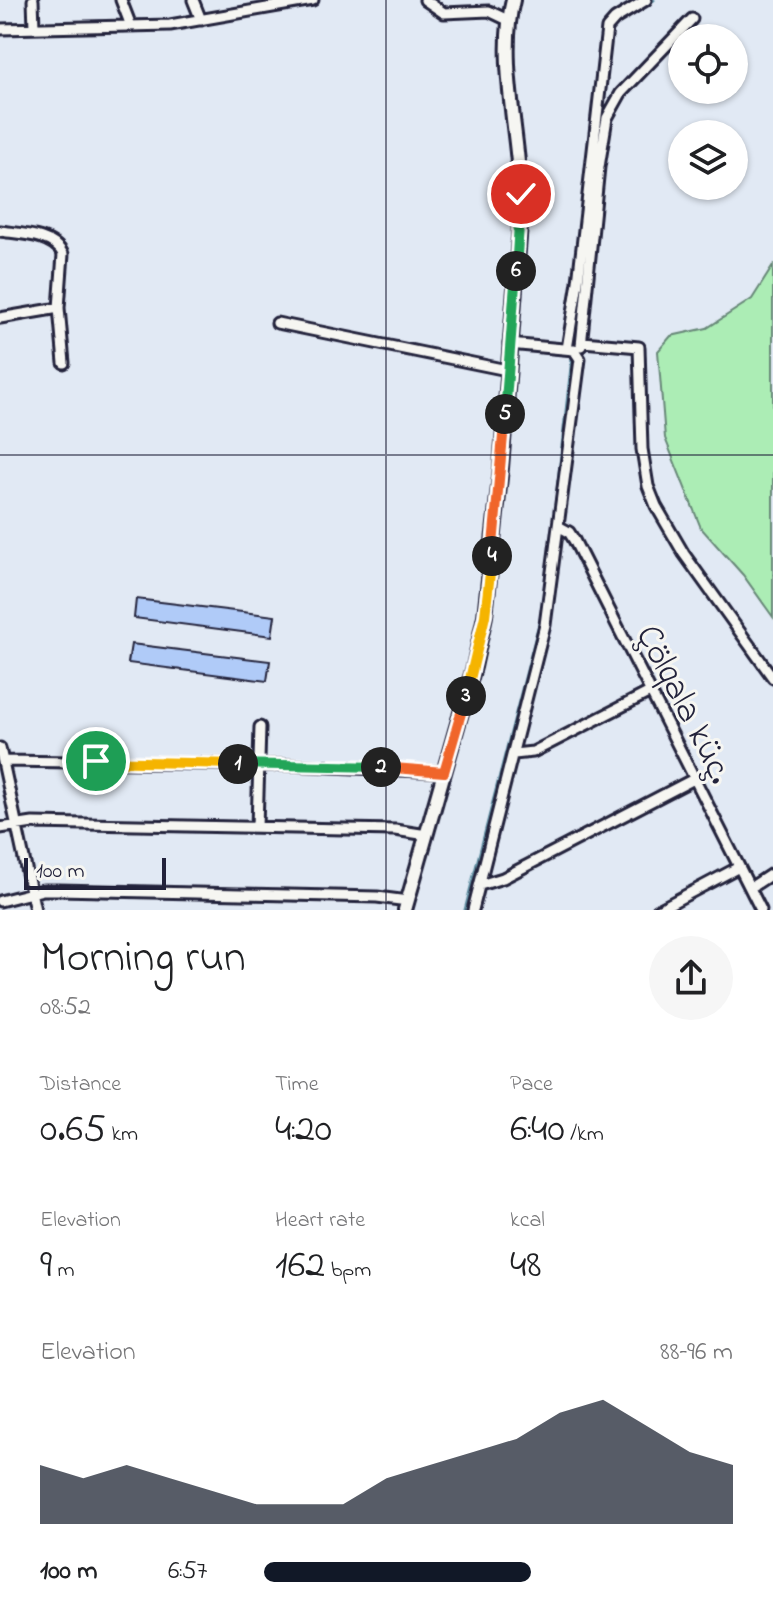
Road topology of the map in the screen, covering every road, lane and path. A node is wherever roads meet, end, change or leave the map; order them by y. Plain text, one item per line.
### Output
1 (33, 0) edge
2 (121, 0) edge
3 (193, 0) edge
4 (313, 0) edge
5 (425, 0) edge
6 (646, 0) edge
7 (300, 1) edge
8 (512, 1) edge
9 (265, 4) edge
10 (692, 19) dead end
11 (201, 20) junction
12 (510, 21) junction
13 (131, 26) junction
14 (34, 27) junction
15 (0, 29) edge
16 (0, 231) edge
17 (59, 308) junction
18 (0, 318) edge
19 (277, 323) dead end
20 (583, 342) junction
21 (509, 344) junction
22 (567, 349) junction
23 (578, 353) junction
24 (64, 363) dead end
25 (507, 370) junction
26 (558, 526) junction
27 (773, 678) edge
28 (650, 692) junction
29 (260, 727) dead end
30 (0, 748) edge
31 (514, 754) junction
32 (3, 761) junction
33 (260, 764) junction
34 (444, 772) junction
35 (694, 779) junction
36 (16, 825) junction
37 (257, 827) junction
38 (0, 828) edge
39 (427, 835) junction
40 (739, 867) junction
41 (773, 873) edge
42 (480, 885) junction
43 (750, 888) junction
44 (31, 892) junction
45 (0, 901) edge
46 (406, 906) edge
47 (35, 910) edge
48 (473, 910) edge
49 (658, 910) edge
50 (761, 910) edge

1 - 14 street
2 - 13 street
3 - 11 street
4 - 7 street
5 - 12 street
6 - 22 street
7 - 9 street
8 - 12 street
9 - 11 street
10 - 20 street
11 - 13 street
12 - 21 street
13 - 14 street
14 - 15 street
16 - 17 street
17 - 18 street
17 - 24 street
19 - 25 street
20 - 23 street
20 - 27 street
21 - 22 street
21 - 25 street
22 - 23 street
23 - 26 street
25 - 34 street
26 - 28 street, Çölqala küç.
26 - 31 street
28 - 31 street
28 - 35 street, Çölqala küç.
29 - 33 street
30 - 32 street
31 - 42 street
32 - 33 street
32 - 36 street
33 - 34 street
33 - 37 street
34 - 39 street
35 - 40 street, Çölqala küç.
35 - 42 street
36 - 37 street
36 - 38 street
36 - 44 street
37 - 39 street
39 - 46 street
40 - 43 street, Çölqala küç.
40 - 49 street
41 - 43 street
42 - 48 street
43 - 50 street, Çölqala küç.
44 - 45 street
44 - 46 street
44 - 47 street

